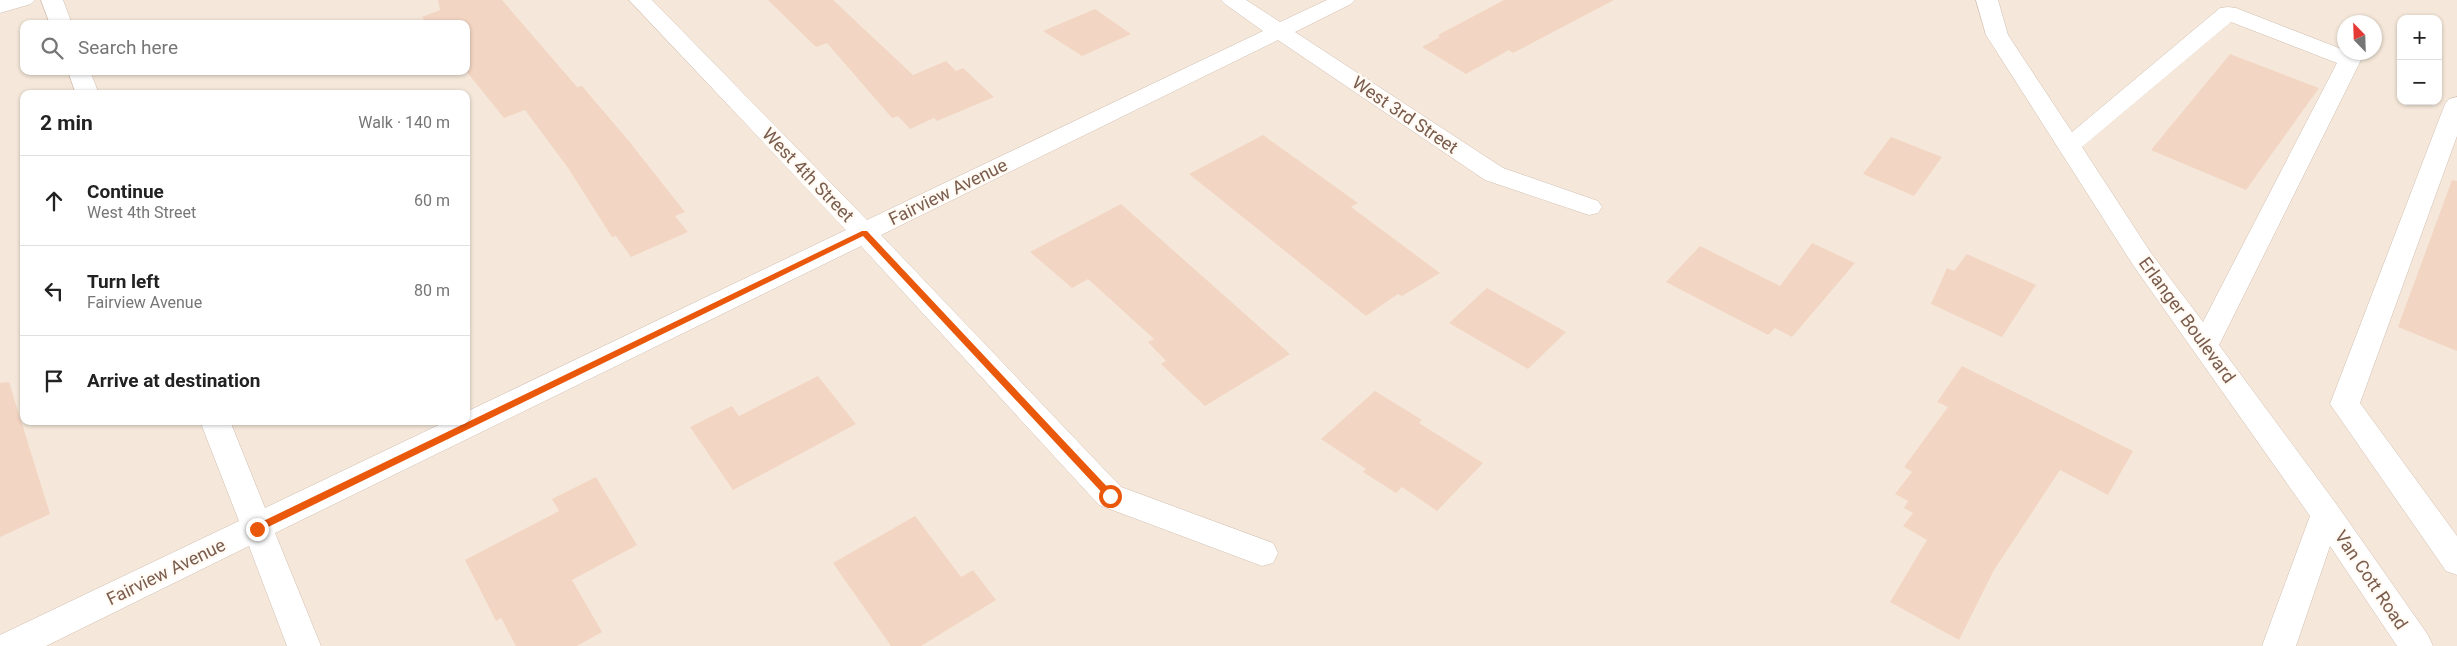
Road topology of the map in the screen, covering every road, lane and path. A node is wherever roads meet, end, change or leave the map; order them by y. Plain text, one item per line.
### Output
1 (24, 0) edge
2 (52, 0) edge
3 (640, 0) edge
4 (1232, 0) edge
5 (1344, 0) edge
6 (1987, 0) edge
7 (0, 7) edge
8 (60, 20) edge
9 (1280, 31) junction
10 (81, 75) edge
11 (87, 90) edge
12 (2457, 104) edge
13 (2069, 146) junction
14 (1590, 208) dead end
15 (864, 233) junction
16 (2205, 345) junction
17 (217, 425) edge
18 (2326, 514) junction
19 (257, 529) junction
20 (1262, 553) dead end
21 (2457, 561) edge
22 (12, 646) edge
23 (304, 646) edge
24 (2279, 646) edge
25 (2416, 646) edge

1 - 7 street
2 - 8 street
3 - 15 street, West 4th Street
4 - 9 street, West 3rd Street
5 - 9 street, Fairview Avenue
6 - 13 street, Erlanger Boulevard
9 - 14 street, West 3rd Street
9 - 15 street, Fairview Avenue
10 - 11 street
12 - 21 street
13 - 16 street, Erlanger Boulevard
13 - 16 street
15 - 19 street, Fairview Avenue
15 - 20 street, West 4th Street
16 - 18 street, Erlanger Boulevard
17 - 19 street
18 - 24 street
18 - 25 street, Van Cott Road
19 - 22 street, Fairview Avenue
19 - 23 street

